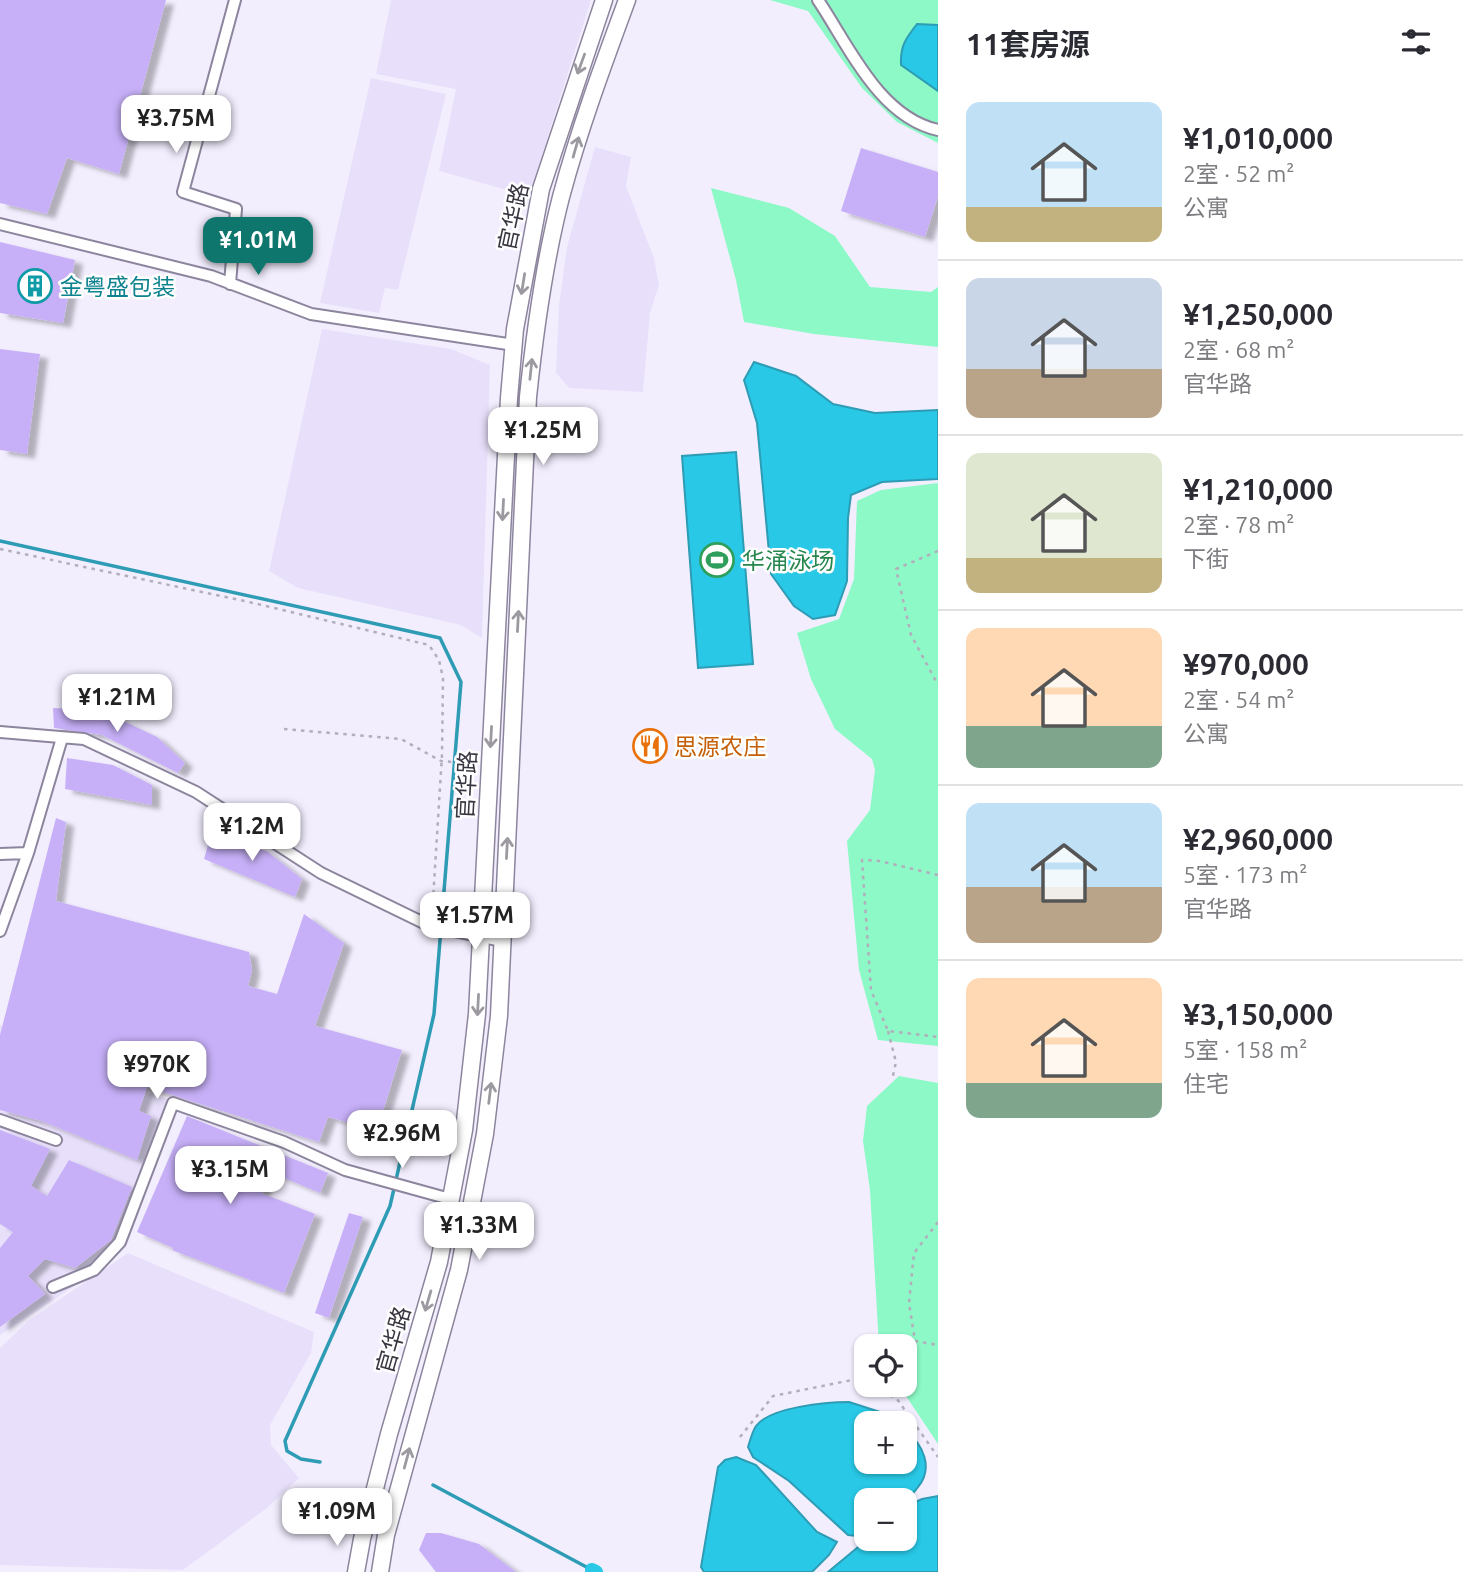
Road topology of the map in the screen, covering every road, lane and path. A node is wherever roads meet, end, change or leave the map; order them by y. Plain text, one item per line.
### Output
1 (234, 0) edge
2 (604, 0) edge
3 (626, 0) edge
4 (818, 0) edge
5 (938, 130) edge
6 (0, 224) edge
7 (230, 284) junction
8 (514, 345) junction
9 (0, 550) edge
10 (938, 551) edge
11 (938, 685) edge
12 (284, 729) dead end
13 (0, 732) edge
14 (62, 738) junction
15 (441, 761) junction
16 (490, 765) junction
17 (28, 853) junction
18 (0, 855) edge
19 (938, 875) edge
20 (430, 926) junction
21 (0, 931) edge
22 (481, 937) junction
23 (502, 941) junction
24 (888, 1031) junction
25 (938, 1037) edge
26 (892, 1080) dead end
27 (0, 1120) edge
28 (56, 1140) dead end
29 (450, 1199) junction
30 (938, 1223) edge
31 (53, 1287) dead end
32 (938, 1345) edge
33 (854, 1380) edge
34 (893, 1397) edge
35 (740, 1437) dead end
36 (938, 1457) edge
37 (362, 1539) junction
38 (384, 1549) junction
39 (346, 1572) edge
40 (356, 1572) edge
41 (380, 1572) edge
42 (388, 1572) edge

1 - 7 street
2 -> 8 main road, 官华路
23 -> 3 main road, 官华路
4 - 5 street
6 - 7 street
7 - 8 street
8 -> 16 main road, 官华路
9 - 15 path
10 - 11 path
12 - 15 path
13 - 14 street
14 - 17 street
14 - 20 street
15 - 16 path
15 - 20 path
16 - 22 main road, 官华路
17 - 18 street
17 - 21 street
19 - 24 path
20 - 22 street
22 - 23 street
22 -> 29 main road, 官华路
38 -> 23 main road, 官华路
24 - 25 path
24 - 26 path
27 - 28 street
29 - 31 street
29 -> 37 main road, 官华路
30 - 32 path
33 - 35 path
34 - 36 path
37 - 39 main road
37 - 40 main road, 官华路
38 - 41 main road, 官华路
38 - 42 main road

